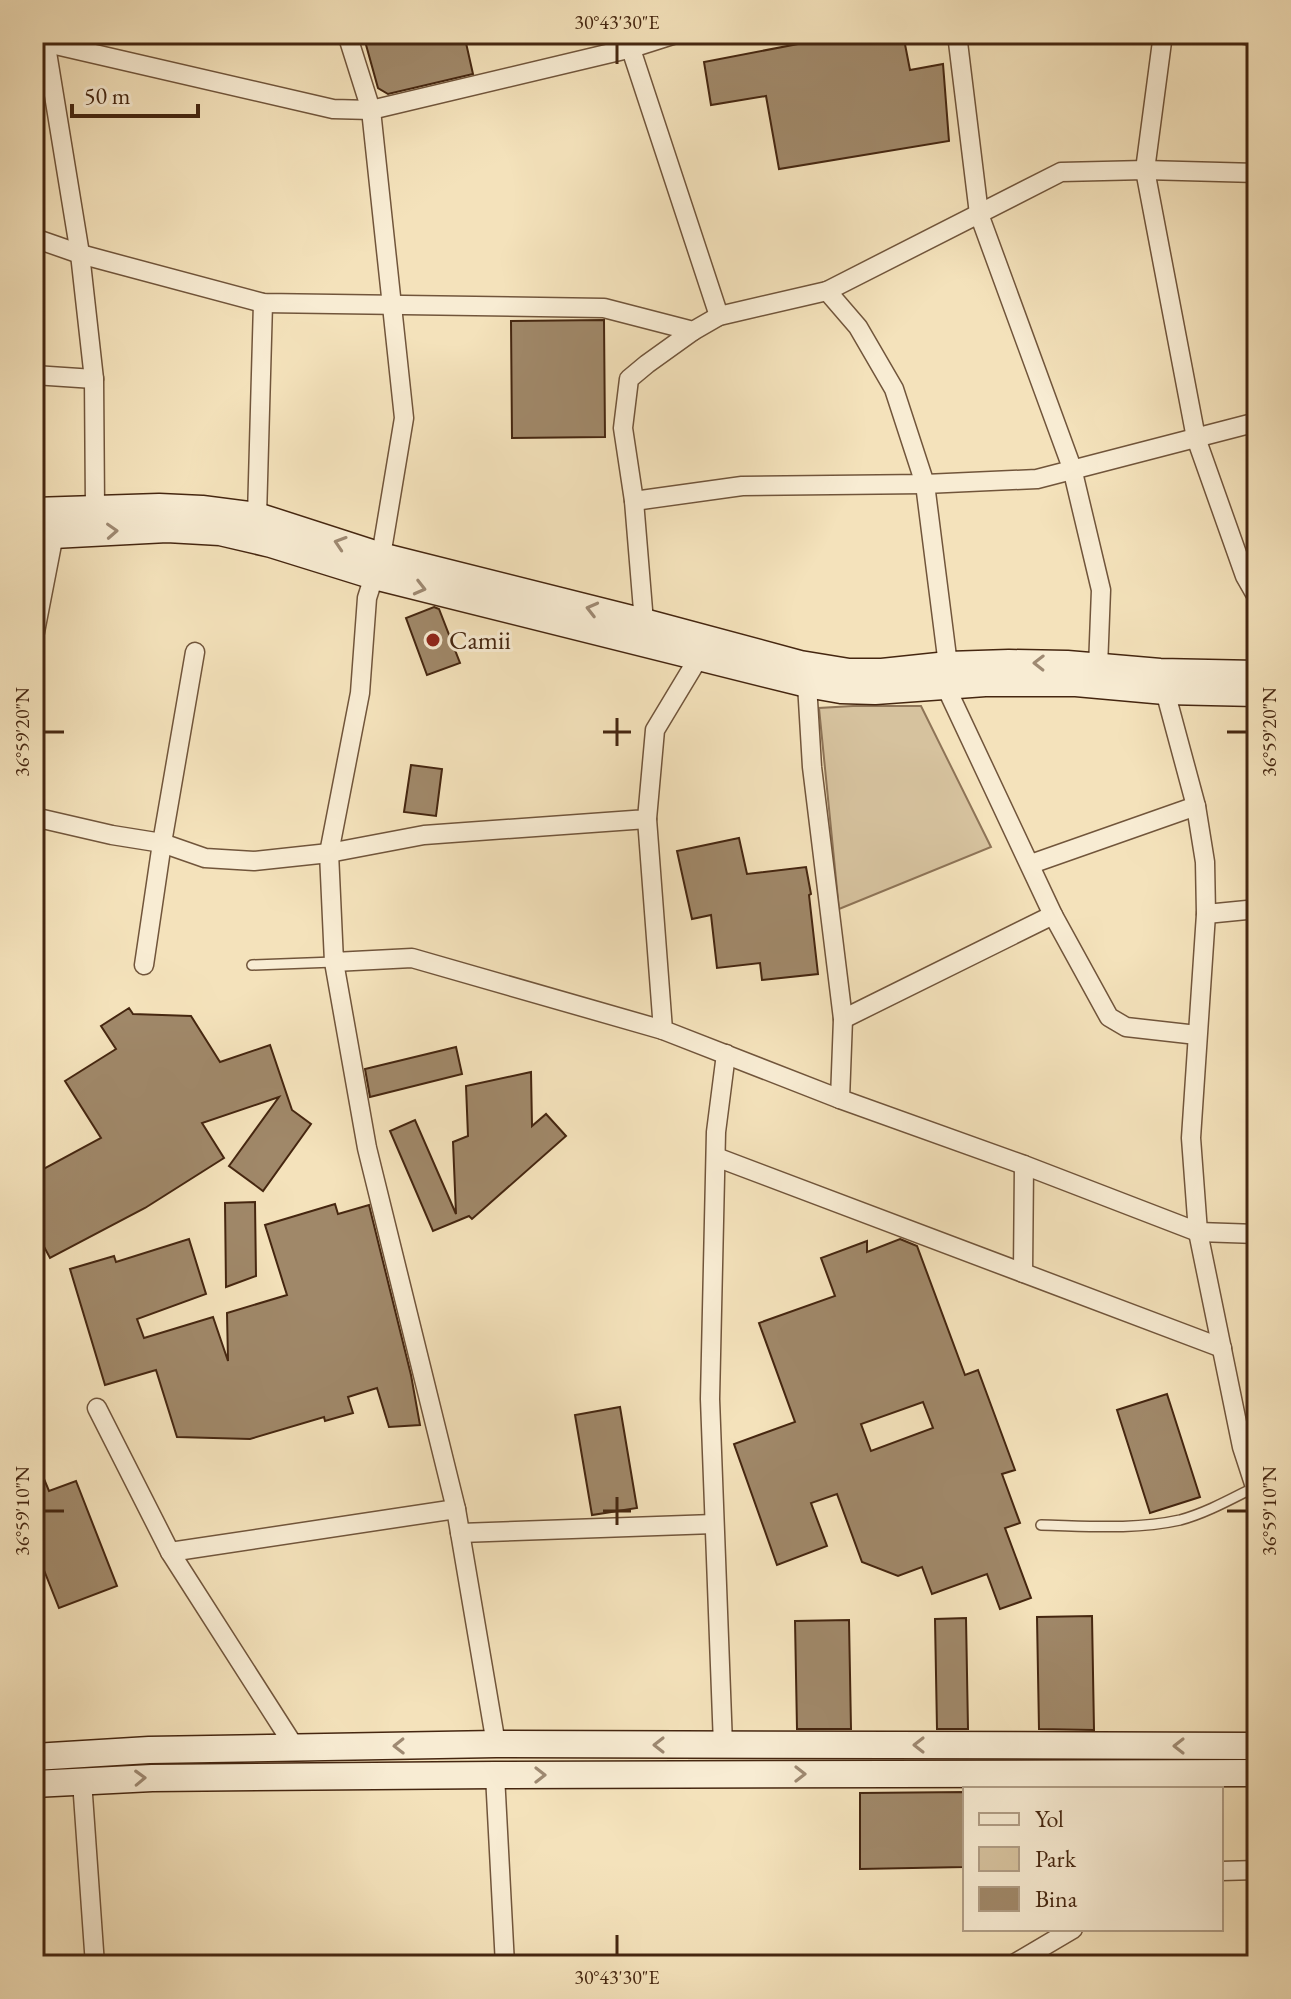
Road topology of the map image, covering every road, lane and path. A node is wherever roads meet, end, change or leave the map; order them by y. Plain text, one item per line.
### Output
1 (347, 34) edge
2 (676, 34) edge
3 (957, 34) edge
4 (1163, 34) edge
5 (1239, 34) edge
6 (1257, 37) edge
7 (41, 38) edge
8 (629, 41) edge
9 (371, 110) junction
10 (1145, 170) junction
11 (1257, 173) edge
12 (979, 214) junction
13 (34, 238) edge
14 (80, 254) junction
15 (827, 291) junction
16 (263, 303) junction
17 (393, 306) junction
18 (719, 316) junction
19 (693, 331) junction
20 (34, 375) edge
21 (94, 379) junction
22 (1257, 422) edge
23 (1196, 438) junction
24 (1072, 468) junction
25 (925, 484) junction
26 (634, 501) junction
27 (95, 508) junction
28 (34, 511) edge
29 (257, 516) junction
30 (44, 535) edge
31 (378, 566) junction
32 (1251, 574) edge
33 (1257, 597) edge
34 (644, 622) junction
35 (34, 637) edge
36 (195, 652) dead end
37 (699, 657) junction
38 (1098, 667) junction
39 (1257, 674) edge
40 (947, 675) junction
41 (1162, 682) junction
42 (807, 684) junction
43 (1257, 693) edge
44 (1196, 806) junction
45 (34, 817) edge
46 (647, 819) junction
47 (162, 843) junction
48 (329, 853) junction
49 (1031, 864) junction
50 (1257, 909) edge
51 (1206, 914) junction
52 (1053, 915) junction
53 (334, 962) junction
54 (144, 965) dead end
55 (252, 965) dead end
56 (843, 1019) junction
57 (663, 1030) junction
58 (1197, 1035) junction
59 (726, 1054) junction
60 (840, 1099) junction
61 (716, 1157) junction
62 (1024, 1165) junction
63 (1198, 1232) junction
64 (1257, 1234) edge
65 (1023, 1273) junction
66 (1222, 1348) junction
67 (97, 1408) dead end
68 (1256, 1490) edge
69 (456, 1509) junction
70 (714, 1524) junction
71 (1041, 1525) dead end
72 (460, 1533) junction
73 (170, 1552) junction
74 (496, 1744) junction
75 (723, 1745) junction
76 (1257, 1746) edge
77 (296, 1749) junction
78 (34, 1757) edge
79 (1257, 1773) edge
80 (495, 1775) junction
81 (82, 1781) junction
82 (1137, 1781) edge
83 (34, 1784) edge
84 (1257, 1870) edge
85 (1223, 1871) edge
86 (1070, 1931) edge
87 (95, 1965) edge
88 (505, 1965) edge
89 (1012, 1965) edge

1 - 9 street
2 - 8 street
3 - 12 street
4 - 10 street
5 - 6 street
7 - 9 street
7 - 14 street
8 - 9 street
8 - 18 street
9 - 17 street
10 - 11 street
10 - 12 street
10 - 23 street
12 - 15 street
12 - 24 street
13 - 14 street
14 - 16 street
14 - 21 street
15 - 18 street
15 - 25 street
16 - 17 street
16 - 29 street
17 - 19 street
17 - 31 street
18 - 19 street
19 - 26 street
20 - 21 street
21 - 27 street
22 - 23 street
23 - 24 street
23 - 32 street
24 - 25 street
24 - 38 street
25 - 26 street
25 - 40 street
26 - 34 street
27 - 28 street
27 - 29 street
31 -> 29 street
30 -> 31 street
30 - 35 street
34 -> 31 street
31 -> 37 street
31 - 48 street
32 - 33 street
34 - 40 street
36 - 47 street
37 - 42 street
37 - 46 street
38 -> 40 street
38 - 41 street
39 - 41 street
40 - 41 street
40 - 42 street
40 - 49 street
41 - 43 street
41 - 44 street
42 - 56 street
44 - 49 street
44 - 51 street
45 - 47 street
46 - 48 street
46 - 57 street
47 - 48 street
47 - 54 street
48 - 53 street
49 - 52 street
50 - 51 street
51 - 58 street
52 - 56 street
52 - 58 street
53 - 55 lane
53 - 57 street
53 - 69 street
56 - 60 street
57 - 59 street
58 - 63 street
59 - 60 street
59 - 61 street
60 - 62 street
61 - 65 street
61 - 70 street
62 - 63 street
62 - 65 street
63 - 64 street
63 - 66 street
65 - 66 street
66 - 68 street
67 - 73 street
68 - 71 lane
69 - 72 street
69 - 73 street
70 - 72 street
70 - 75 street
72 - 74 street
73 - 77 street
75 -> 74 street
74 -> 77 street
74 - 80 street
76 -> 75 street
77 - 78 street
79 - 82 street
81 -> 80 street
80 -> 82 street
80 - 88 street
81 - 83 street
81 - 87 street
84 - 85 street
86 - 89 street

